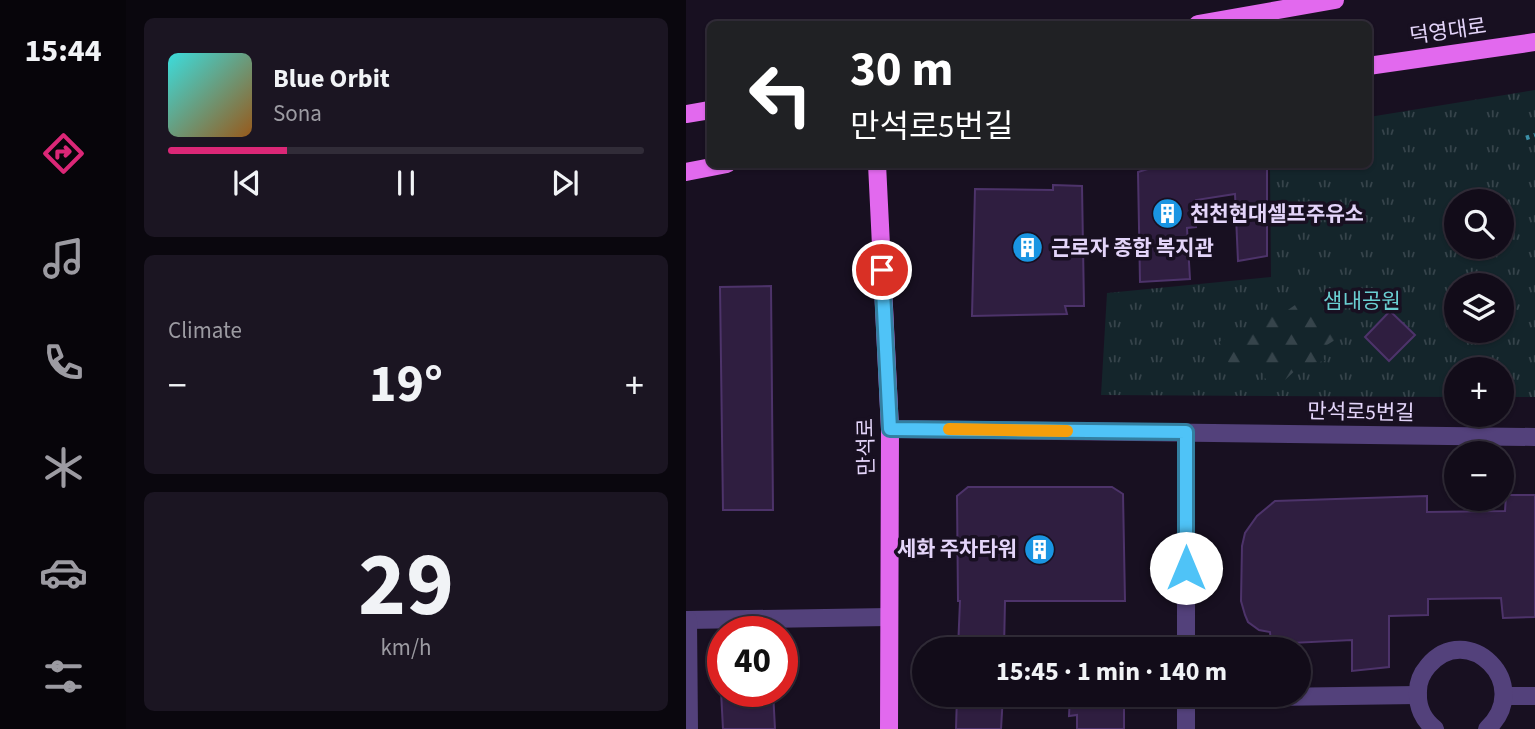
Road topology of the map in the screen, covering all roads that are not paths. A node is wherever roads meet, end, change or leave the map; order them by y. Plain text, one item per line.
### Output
1 (1335, 0) edge
2 (1215, 21) edge
3 (1535, 42) edge
4 (1372, 65) edge
5 (707, 110) edge
6 (686, 114) edge
7 (707, 168) edge
8 (877, 168) edge
9 (686, 172) edge
10 (890, 429) junction
11 (1186, 432) junction
12 (1535, 437) edge
13 (889, 617) junction
14 (687, 620) edge
15 (1186, 637) edge
16 (1311, 695) edge
17 (1418, 695) junction
18 (1505, 696) junction
19 (1535, 696) edge
20 (688, 705) edge
21 (1186, 707) edge
22 (689, 729) edge
23 (889, 729) edge
24 (1186, 729) edge
25 (1435, 729) edge
26 (1487, 729) edge

1 - 2 main road
3 - 4 main road, 덕영대로
5 - 6 main road
7 - 9 main road
8 - 10 main road, 만석로
10 - 11 street, 만석로5번길
10 - 13 main road, 만석로
11 - 12 street, 만석로5번길
11 - 15 street
13 - 14 street
13 - 23 main road, 만석로
14 - 20 street
16 - 17 street
17 - 18 street
17 - 25 street
18 - 19 street
18 - 26 street
20 - 22 street
21 - 24 street

